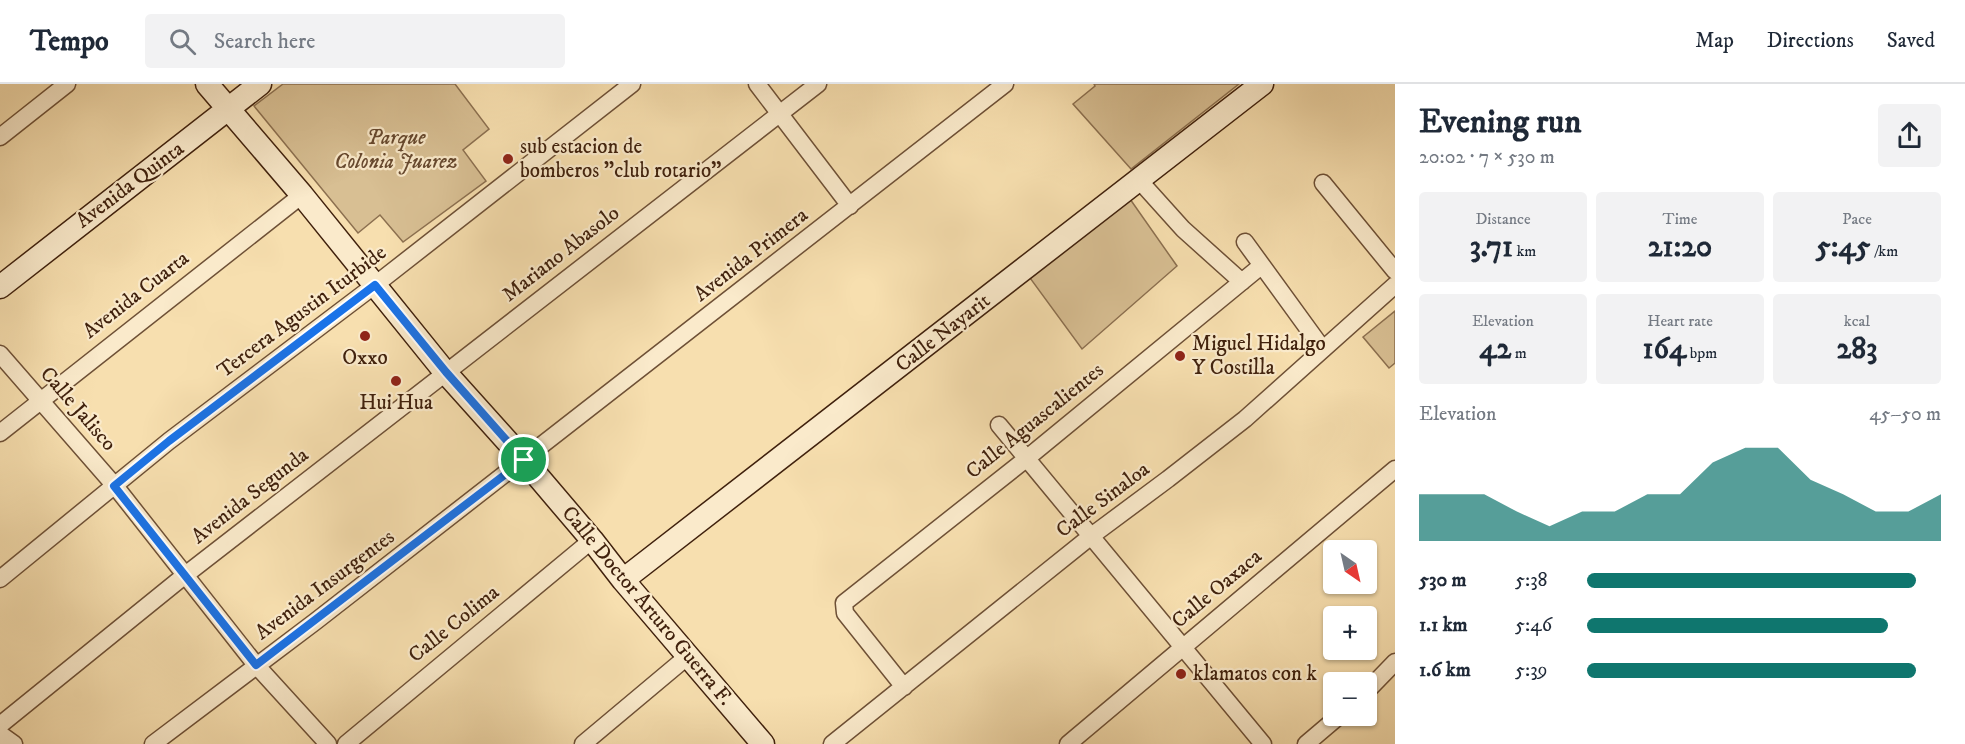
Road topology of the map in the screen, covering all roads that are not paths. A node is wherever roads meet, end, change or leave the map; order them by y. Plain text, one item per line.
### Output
1 (67, 84) edge
2 (207, 84) edge
3 (260, 84) edge
4 (632, 84) edge
5 (757, 84) edge
6 (818, 84) edge
7 (1005, 84) edge
8 (1262, 84) edge
9 (228, 110) junction
10 (780, 113) junction
11 (0, 137) edge
12 (1138, 179) junction
13 (1323, 183) dead end
14 (302, 195) junction
15 (850, 206) junction
16 (1245, 242) dead end
17 (1261, 266) junction
18 (1395, 271) edge
19 (1242, 282) junction
20 (375, 285) junction
21 (1395, 285) edge
22 (0, 286) edge
23 (1322, 348) junction
24 (0, 354) edge
25 (446, 372) junction
26 (40, 401) junction
27 (999, 426) dead end
28 (0, 433) edge
29 (1026, 459) junction
30 (524, 460) junction
31 (1395, 469) edge
32 (114, 486) junction
33 (1090, 537) junction
34 (592, 540) junction
35 (184, 576) junction
36 (0, 579) edge
37 (622, 580) junction
38 (1183, 647) junction
39 (688, 656) junction
40 (1395, 662) edge
41 (256, 665) junction
42 (1377, 681) edge
43 (904, 687) junction
44 (0, 725) edge
45 (1327, 726) edge
46 (0, 734) edge
47 (14, 744) edge
48 (153, 744) edge
49 (328, 744) edge
50 (346, 744) edge
51 (583, 744) edge
52 (763, 744) edge
53 (832, 744) edge
54 (1068, 744) edge
55 (1263, 744) edge
56 (1306, 744) edge

1 - 11 street
2 - 9 street, Calle Doctor Arturo Guerra F.
3 - 9 street, Avenida Quinta
4 - 20 street, Tercera Agustin Iturbide
5 - 10 street
6 - 10 street, Mariano Abasolo
7 - 15 street, Avenida Primera
8 - 12 street, Calle Nayarit
9 - 14 street, Calle Doctor Arturo Guerra F.
9 - 22 street, Avenida Quinta
10 - 15 street
10 - 25 street, Mariano Abasolo
12 - 19 street
12 - 37 street, Calle Nayarit
13 - 18 street
14 - 20 street, Calle Doctor Arturo Guerra F.
14 - 26 street, Avenida Cuarta
15 - 30 street, Avenida Primera
16 - 17 street
17 - 19 street, Calle Aguascalientes
17 - 23 street
19 - 29 street, Calle Aguascalientes
20 - 25 street, Calle Doctor Arturo Guerra F.
20 - 32 street, Tercera Agustin Iturbide
21 - 23 street, Calle Sinaloa
23 - 33 street, Calle Sinaloa
24 - 26 street, Calle Jalisco
25 - 30 street, Calle Doctor Arturo Guerra F.
25 - 35 street, Avenida Segunda
26 - 28 street, Avenida Cuarta
26 - 32 street, Calle Jalisco
27 - 29 street
29 - 33 street
29 - 43 street, Calle Aguascalientes
30 - 34 street, Calle Doctor Arturo Guerra F.
30 - 41 street, Avenida Insurgentes
31 - 38 street, Calle Oaxaca
32 - 35 street, Calle Jalisco
32 - 36 street, Tercera Agustin Iturbide
33 - 38 street
33 - 43 street, Calle Sinaloa
34 - 37 street, Calle Doctor Arturo Guerra F.
34 - 50 street, Calle Colima
35 - 41 street, Calle Jalisco
35 - 44 street, Avenida Segunda
37 - 39 street, Calle Doctor Arturo Guerra F.
38 - 54 street, Calle Oaxaca
38 - 55 street
39 - 51 street
39 - 52 street, Calle Doctor Arturo Guerra F.
40 - 42 street
41 - 48 street, Avenida Insurgentes
41 - 49 street, Calle Jalisco
43 - 53 street, Calle Sinaloa
45 - 56 street
46 - 47 street

